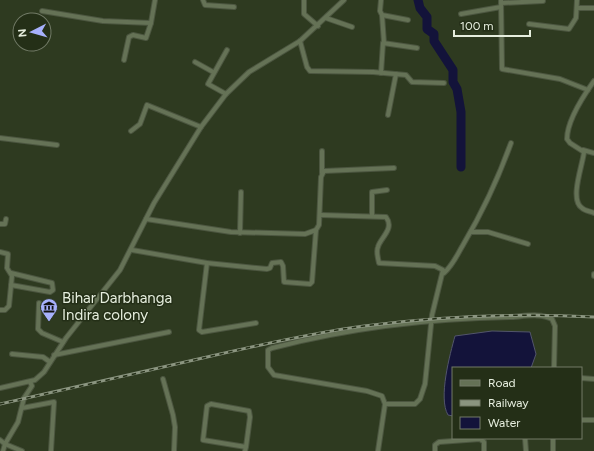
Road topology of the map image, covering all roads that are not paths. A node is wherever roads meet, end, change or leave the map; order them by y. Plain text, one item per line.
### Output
1 (154, 0) edge
2 (204, 0) edge
3 (304, 0) edge
4 (344, 0) edge
5 (381, 0) edge
6 (578, 0) edge
7 (543, 1) dead end
8 (501, 3) edge
9 (234, 7) dead end
10 (578, 8) junction
11 (594, 8) edge
12 (42, 11) dead end
13 (461, 14) dead end
14 (382, 16) junction
15 (326, 18) junction
16 (408, 20) dead end
17 (150, 23) junction
18 (529, 24) dead end
19 (318, 26) junction
20 (352, 27) dead end
21 (300, 41) junction
22 (384, 43) junction
23 (417, 48) dead end
24 (227, 50) dead end
25 (124, 60) dead end
26 (195, 62) dead end
27 (213, 72) junction
28 (381, 73) junction
29 (396, 74) junction
30 (594, 81) edge
31 (444, 83) dead end
32 (588, 90) junction
33 (226, 94) junction
34 (388, 115) dead end
35 (201, 127) junction
36 (131, 131) dead end
37 (0, 138) edge
38 (511, 143) dead end
39 (57, 145) dead end
40 (582, 149) junction
41 (322, 152) dead end
42 (594, 153) edge
43 (394, 168) dead end
44 (322, 173) junction
45 (387, 190) dead end
46 (241, 192) dead end
47 (594, 213) edge
48 (321, 216) junction
49 (372, 216) junction
50 (146, 219) junction
51 (6, 220) dead end
52 (0, 224) edge
53 (316, 230) junction
54 (471, 232) junction
55 (240, 233) junction
56 (528, 244) dead end
57 (132, 250) junction
58 (0, 252) edge
59 (207, 263) junction
60 (11, 273) junction
61 (444, 273) junction
62 (11, 285) junction
63 (38, 304) dead end
64 (0, 310) edge
65 (431, 322) junction
66 (256, 324) dead end
67 (169, 332) dead end
68 (63, 342) junction
69 (12, 354) dead end
70 (54, 355) junction
71 (50, 362) junction
72 (554, 367) edge
73 (582, 378) edge
74 (163, 379) dead end
75 (594, 379) edge
76 (30, 382) junction
77 (0, 388) edge
78 (385, 404) junction
79 (22, 408) junction
80 (582, 420) edge
81 (594, 420) edge
82 (525, 439) edge
83 (553, 439) edge
84 (0, 440) edge
85 (5, 444) junction
86 (246, 449) edge
87 (3, 451) edge
88 (22, 451) edge
89 (51, 451) edge
90 (174, 451) edge
91 (378, 451) edge
92 (435, 451) edge
93 (484, 451) edge
94 (526, 451) edge
95 (553, 451) edge

1 - 17 street
2 - 9 street
3 - 19 street
4 - 15 street
5 - 14 street
6 - 10 street
7 - 8 street
8 - 13 street
8 - 32 street
10 - 11 street
10 - 18 street
12 - 17 street
14 - 16 street
14 - 22 street
15 - 19 street
15 - 20 street
17 - 25 street
19 - 21 street
21 - 28 street
21 - 33 street
22 - 23 street
22 - 28 street
24 - 27 street
26 - 27 street
27 - 33 street
28 - 29 street
29 - 31 street
29 - 34 street
30 - 32 street
32 - 40 street
33 - 35 street
35 - 36 street
35 - 50 street
37 - 39 street
38 - 54 street
40 - 42 street
40 - 47 street
41 - 44 street
43 - 44 street
44 - 48 street
45 - 49 street
46 - 55 street
48 - 49 street
48 - 53 street
49 - 61 street
50 - 55 street
50 - 57 street
51 - 52 street
53 - 55 street
53 - 59 street
54 - 56 street
54 - 61 street
57 - 59 street
57 - 68 street
58 - 60 street
59 - 66 street
60 - 62 street
60 - 62 street
61 - 65 street
62 - 64 street
63 - 68 street
65 - 72 street
65 - 78 street
65 - 78 street
67 - 70 street
68 - 70 street
69 - 71 street
70 - 71 street
71 - 76 street
73 - 75 street
74 - 90 street
76 - 77 street
76 - 79 street
78 - 91 street
79 - 85 street
79 - 89 street
80 - 81 street
82 - 94 street
83 - 95 street
84 - 85 street
85 - 87 street
85 - 88 street
86 - 86 street
92 - 93 street

